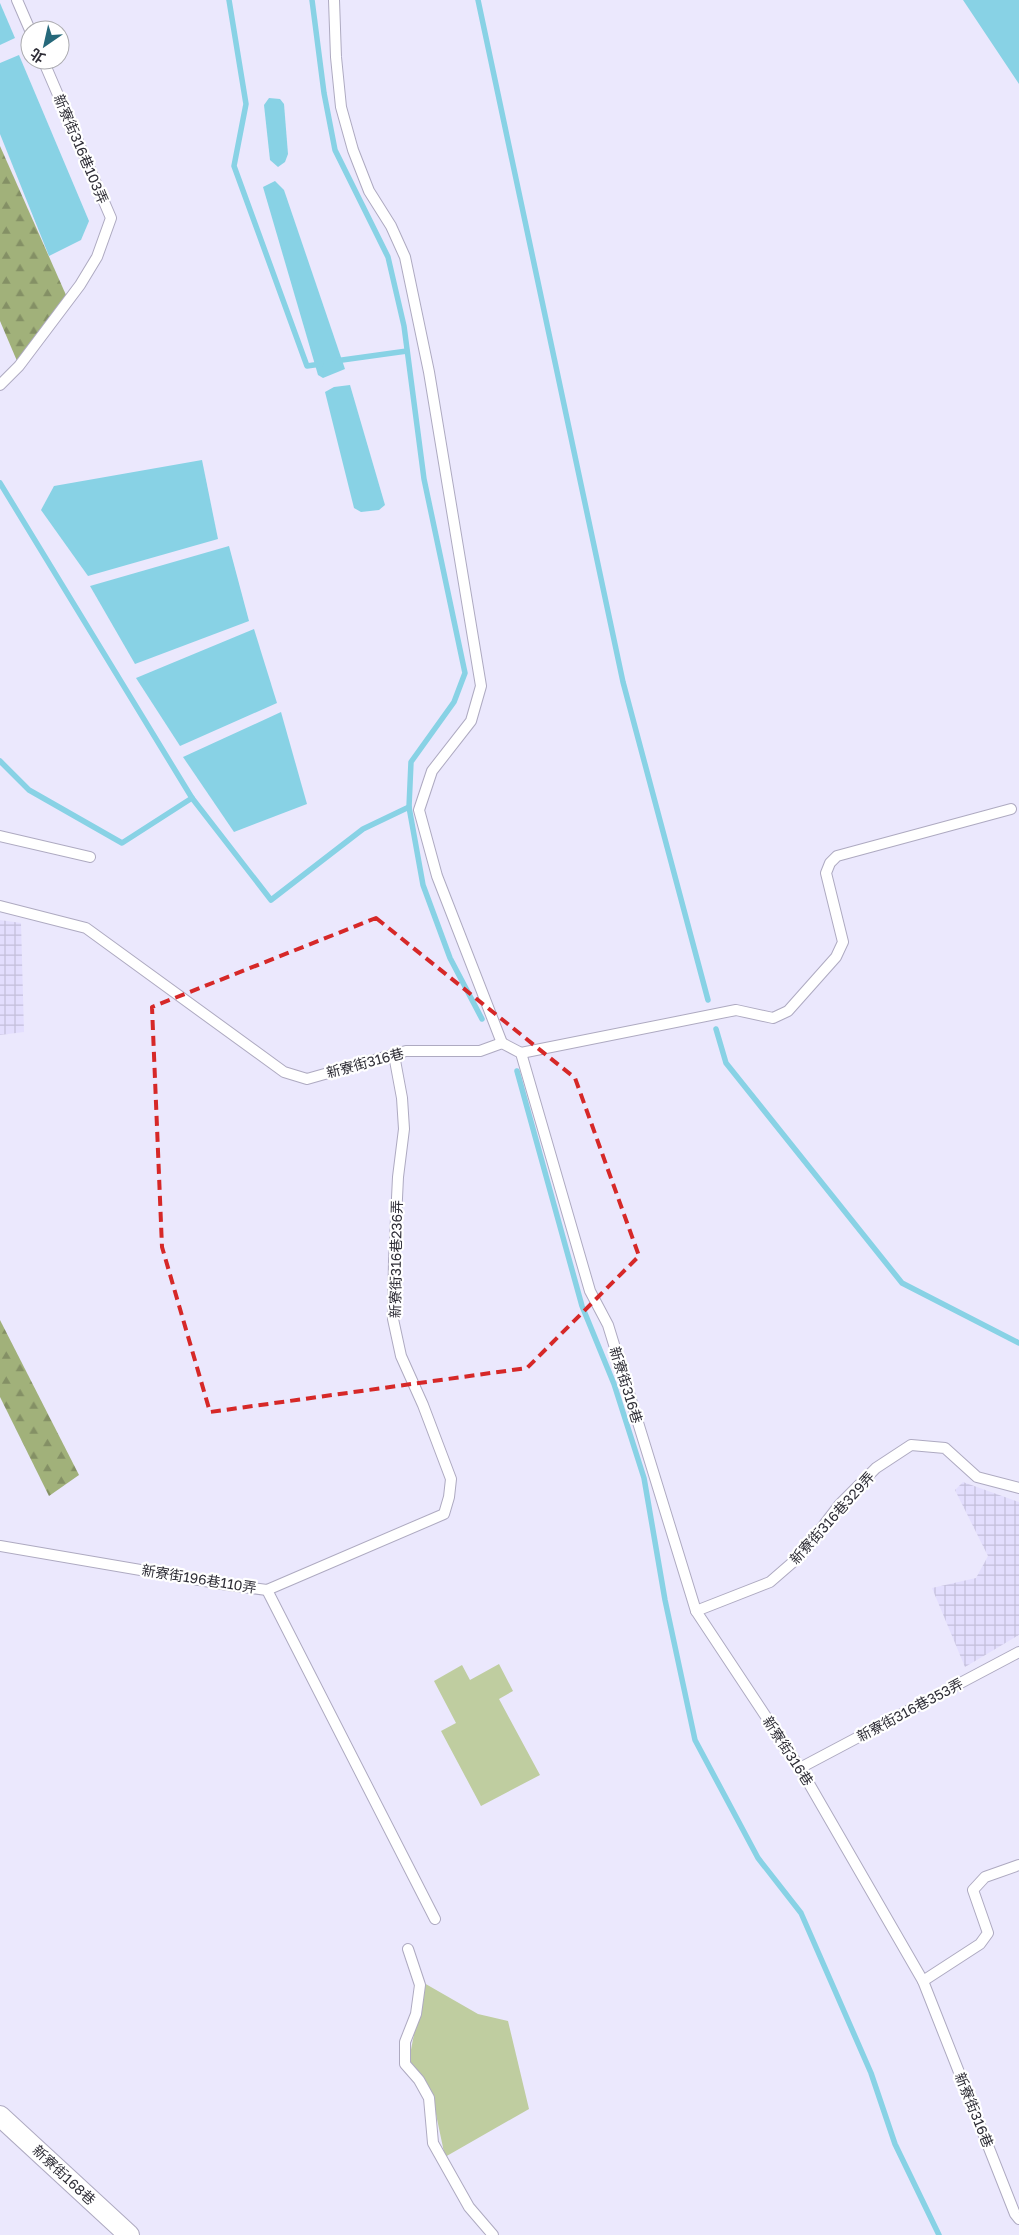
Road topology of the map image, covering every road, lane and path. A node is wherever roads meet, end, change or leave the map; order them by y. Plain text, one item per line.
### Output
1 (17, 0) edge
2 (334, 0) edge
3 (26, 20) edge
4 (47, 70) edge
5 (0, 385) edge
6 (1011, 809) dead end
7 (0, 836) edge
8 (90, 857) dead end
9 (0, 906) edge
10 (502, 1043) junction
11 (521, 1054) junction
12 (394, 1055) junction
13 (1019, 1488) edge
14 (444, 1514) joint
15 (0, 1546) edge
16 (267, 1590) junction
17 (696, 1611) junction
18 (1018, 1654) edge
19 (800, 1768) junction
20 (1019, 1865) edge
21 (435, 1919) dead end
22 (408, 1949) dead end
23 (923, 1981) junction
24 (0, 2116) edge
25 (1019, 2219) edge
26 (129, 2235) edge
27 (493, 2235) edge

1 - 3 lane
2 - 10 lane
4 - 5 lane, 新寮街316巷103弄
6 - 11 lane
7 - 8 lane
9 - 12 lane, 新寮街316巷
10 - 11 lane
10 - 12 lane, 新寮街316巷
11 - 17 lane, 新寮街316巷
12 - 14 lane, 新寮街316巷236弄
13 - 17 lane, 新寮街316巷329弄
14 - 16 lane, 新寮街196巷110弄
15 - 16 lane, 新寮街196巷110弄
16 - 21 lane
17 - 19 lane, 新寮街316巷
18 - 19 lane, 新寮街316巷353弄
19 - 23 lane, 新寮街316巷
20 - 23 lane
22 - 27 lane
23 - 25 lane, 新寮街316巷
24 - 26 street, 新寮街168巷

